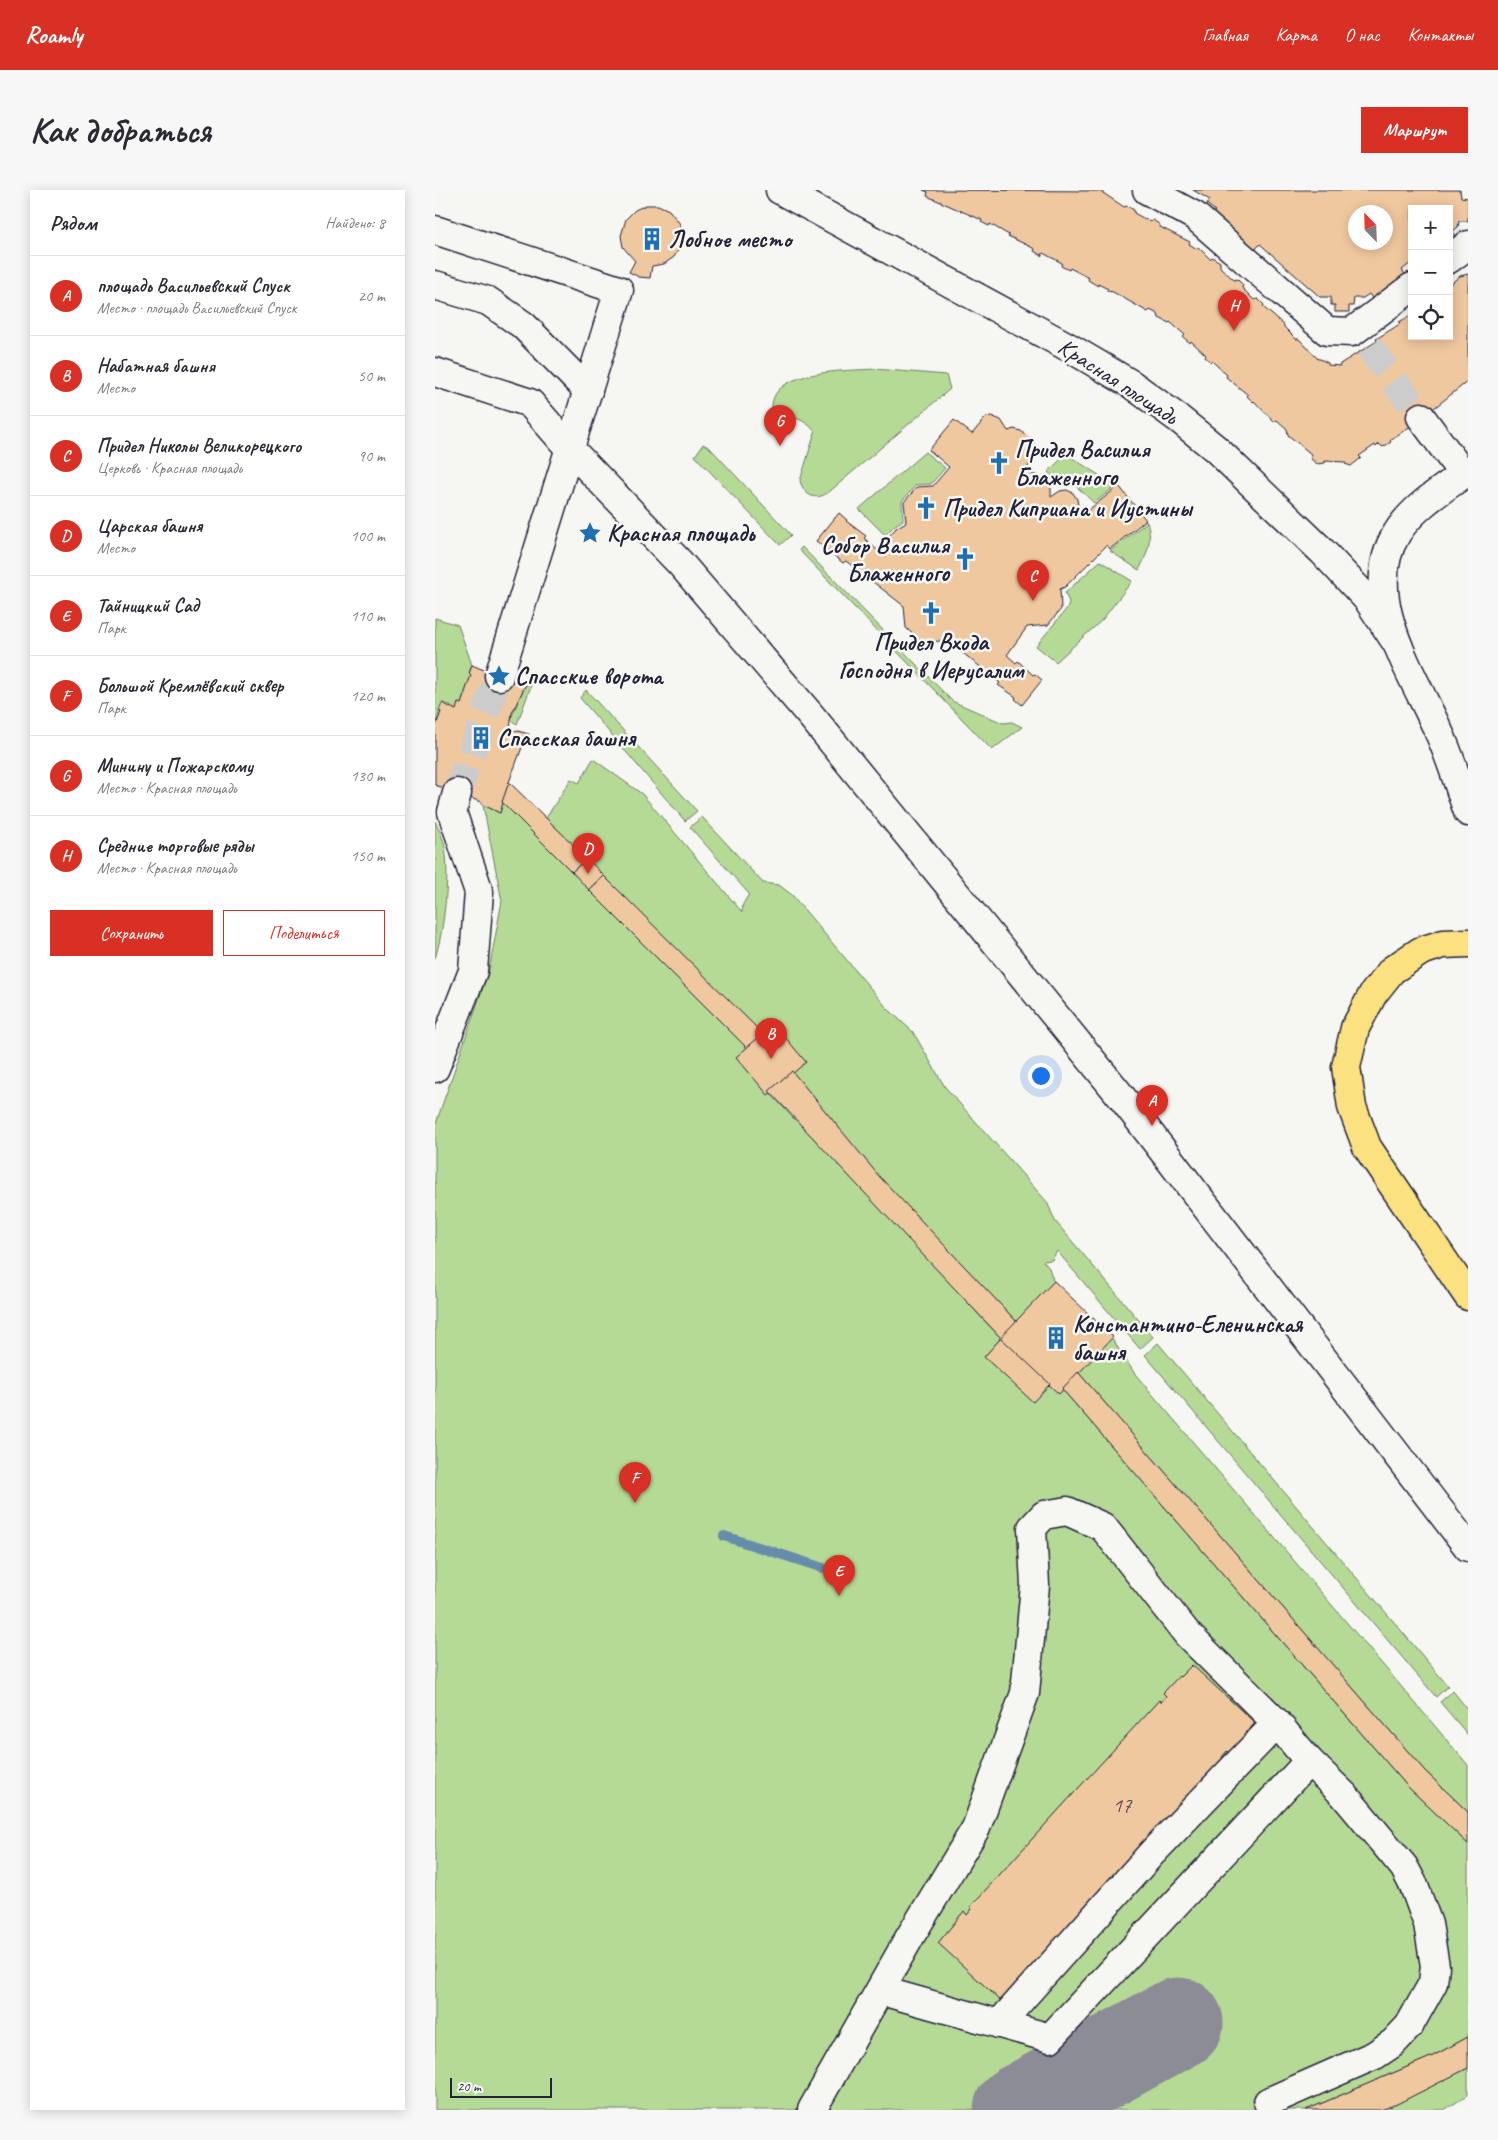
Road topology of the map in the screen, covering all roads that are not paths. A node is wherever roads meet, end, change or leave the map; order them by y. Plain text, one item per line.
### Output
1 (780, 190) edge
2 (1147, 190) edge
3 (435, 230) edge
4 (1468, 245) edge
5 (1453, 256) edge
6 (435, 285) edge
7 (1408, 291) edge
8 (435, 372) edge
9 (588, 390) junction
10 (1421, 417) tunnel mouth
11 (570, 449) junction
12 (1466, 473) edge
13 (1398, 646) junction
14 (499, 676) tunnel mouth
15 (1444, 744) junction
16 (1468, 780) edge
17 (448, 803) tunnel mouth
18 (1468, 812) edge
19 (1468, 943) edge
20 (435, 1068) edge
21 (1468, 1296) edge
22 (1468, 1547) edge
23 (1277, 1723) junction
24 (1309, 1761) junction
25 (882, 1990) junction
26 (999, 2024) junction
27 (1268, 2102) dead end
28 (812, 2110) edge

1 - 13 street, Красная площадь
2 - 7 street
3 - 9 street
4 - 5 street
6 - 9 street
8 - 11 street
9 - 11 street
10 - 12 street
11 - 14 street
11 - 22 street
12 - 13 street
13 - 15 street
15 - 16 street
15 - 18 street
17 - 20 street
19 - 21 main road
23 - 24 street
23 - 25 street
23 - 26 street
24 - 26 street
24 - 27 street
25 - 26 street
25 - 28 street

